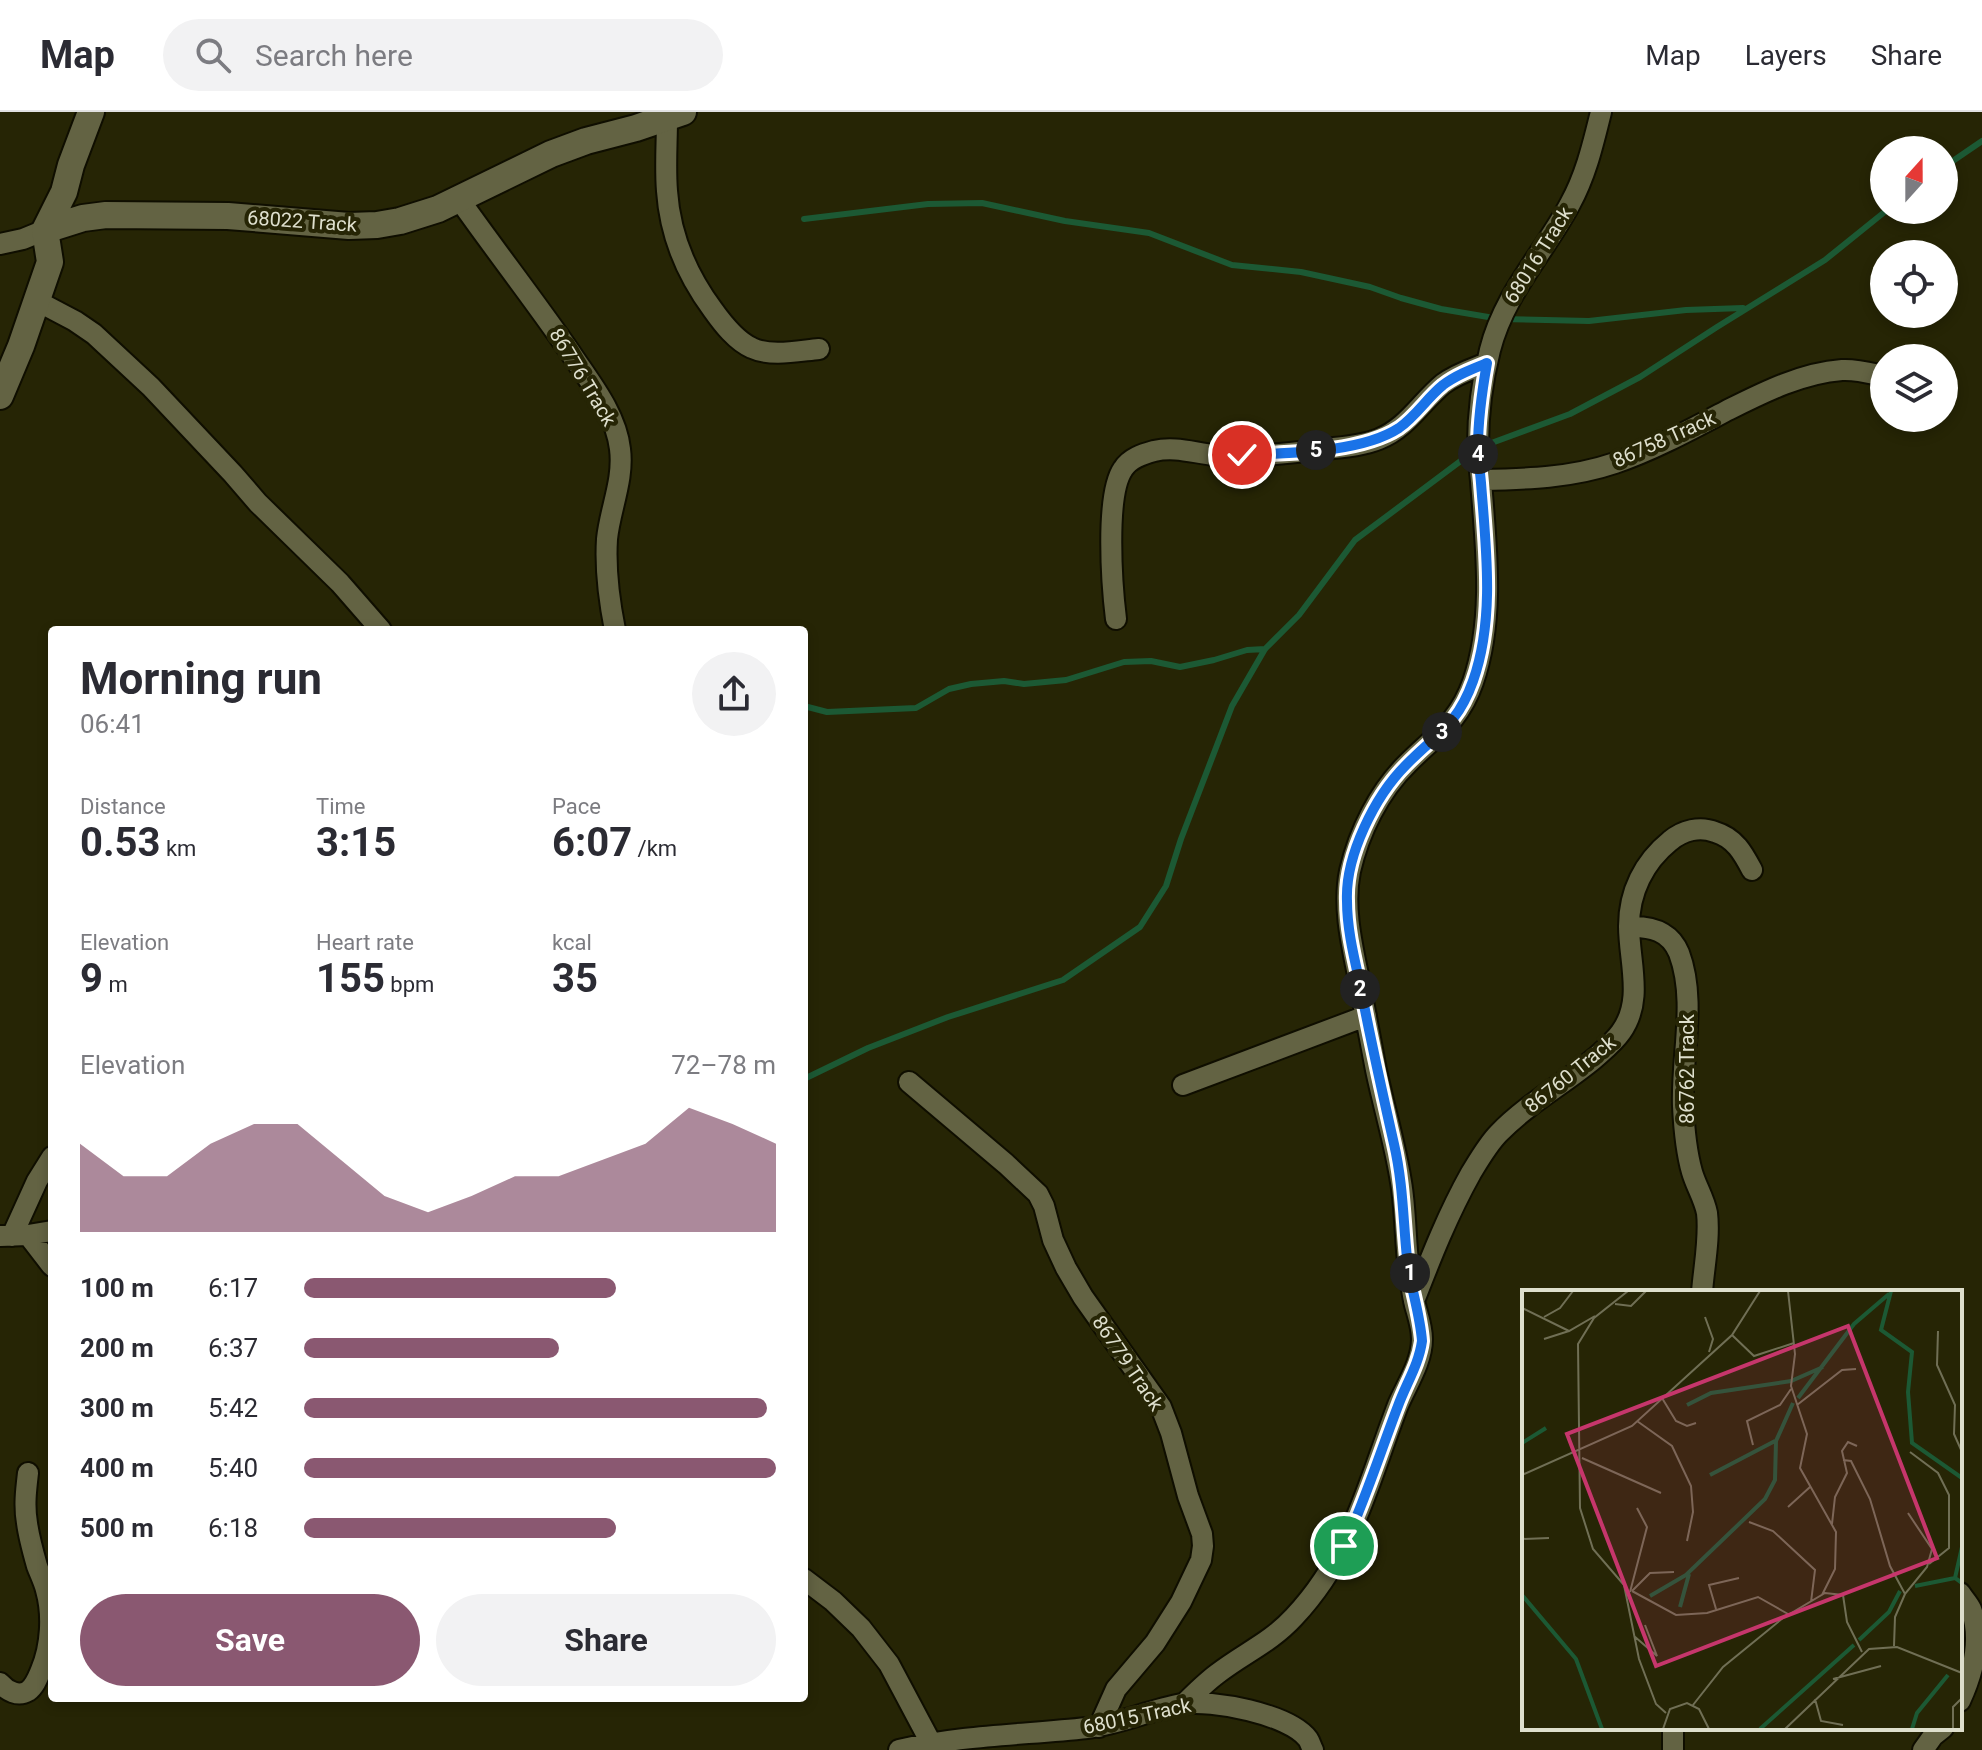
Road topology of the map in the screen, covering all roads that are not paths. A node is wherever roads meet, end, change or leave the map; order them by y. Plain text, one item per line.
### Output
1 (91, 112) edge
2 (1601, 112) edge
3 (675, 115) edge
4 (459, 199) junction
5 (45, 230) junction
6 (0, 244) edge
7 (37, 301) junction
8 (819, 349) dead end
9 (1487, 363) junction
10 (1870, 373) edge
11 (0, 396) edge
12 (1481, 480) junction
13 (1116, 619) dead end
14 (378, 626) edge
15 (614, 626) edge
16 (1752, 870) dead end
17 (1629, 927) junction
18 (1366, 1016) junction
19 (909, 1082) dead end
20 (1183, 1085) dead end
21 (48, 1163) edge
22 (48, 1232) edge
23 (13, 1236) edge
24 (48, 1263) edge
25 (1702, 1290) edge
26 (1414, 1301) junction
27 (28, 1473) dead end
28 (808, 1582) edge
29 (1962, 1596) edge
30 (48, 1600) edge
31 (48, 1644) edge
32 (0, 1683) edge
33 (1962, 1697) edge
34 (1184, 1704) junction
35 (1099, 1727) junction
36 (1940, 1730) edge
37 (931, 1743) junction
38 (899, 1750) edge
39 (1313, 1750) edge
40 (1923, 1750) edge

1 - 5 street
2 - 9 street, 68016 Track
3 - 4 street, 68022 Track
3 - 8 street
4 - 5 street, 68022 Track
4 - 15 street, 86776 Track
5 - 6 street, 68022 Track
5 - 7 street
7 - 11 street
7 - 14 street
9 - 12 street, 68016 Track
9 - 13 street
10 - 12 street, 86758 Track
12 - 18 street, 68016 Track
16 - 17 street, 86760 Track
17 - 25 street, 86762 Track
17 - 26 street, 86760 Track
18 - 20 street
18 - 26 street, 68016 Track
19 - 35 street, 86779 Track
21 - 23 street
22 - 23 street
23 - 24 street
26 - 34 street, 68016 Track
27 - 30 street
28 - 37 street
29 - 33 street
31 - 32 street
34 - 35 street, 68015 Track
34 - 39 street, 68015 Track
35 - 37 street, 68015 Track
36 - 40 street
37 - 38 street, 68015 Track

